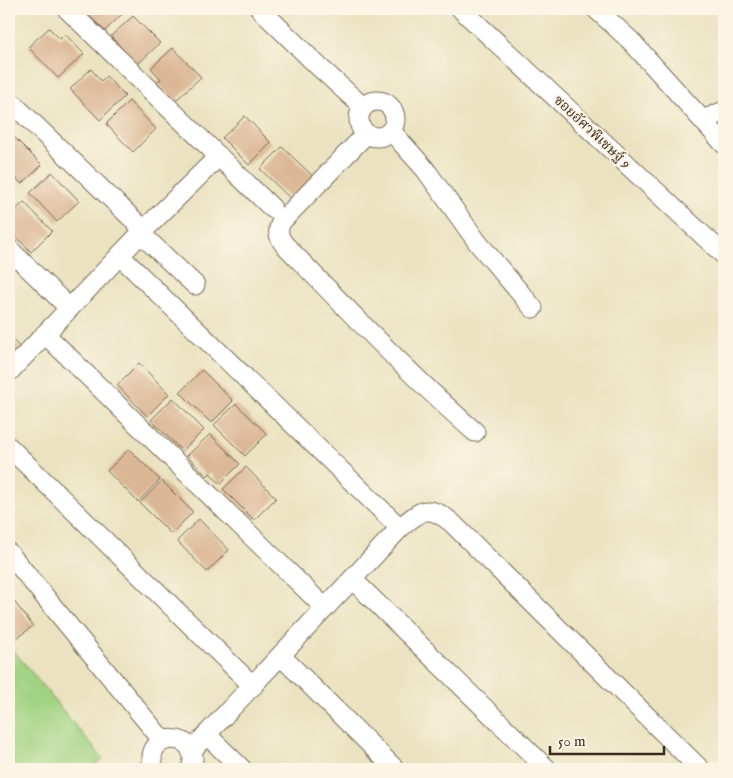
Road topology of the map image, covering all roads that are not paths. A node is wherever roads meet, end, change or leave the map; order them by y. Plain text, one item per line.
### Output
1 (66, 9) edge
2 (260, 9) edge
3 (460, 9) edge
4 (596, 9) edge
5 (9, 100) edge
6 (363, 107) junction
7 (724, 111) edge
8 (703, 120) junction
9 (391, 131) junction
10 (366, 134) junction
11 (724, 144) edge
12 (219, 156) junction
13 (272, 208) dead end
14 (143, 232) junction
15 (9, 249) edge
16 (724, 255) edge
17 (120, 256) junction
18 (195, 285) dead end
19 (69, 308) junction
20 (533, 308) dead end
21 (45, 334) junction
22 (9, 372) edge
23 (475, 432) dead end
24 (9, 447) edge
25 (400, 528) junction
26 (9, 552) edge
27 (353, 580) junction
28 (325, 608) junction
29 (281, 656) junction
30 (253, 686) junction
31 (207, 735) junction
32 (163, 741) junction
33 (191, 760) edge
34 (154, 769) edge
35 (242, 769) edge
36 (395, 769) edge
37 (547, 769) edge
38 (700, 769) edge

1 - 12 street
2 - 6 street
3 - 16 street, ซอยอัศวพิเชษฐ์ 9
4 - 8 street
5 - 14 street
6 - 9 street
6 - 10 street
7 - 8 street
8 - 11 street
9 - 10 street
9 - 20 street
10 - 23 street
12 - 13 street
12 - 14 street
14 - 17 street
14 - 18 street
15 - 19 street
17 - 19 street
17 - 25 street
19 - 21 street
21 - 22 street
21 - 28 street
24 - 30 street
25 - 27 street
25 - 38 street
26 - 32 street
27 - 28 street
27 - 37 street
28 - 29 street
29 - 30 street
29 - 36 street
30 - 31 street
31 - 33 street
31 - 35 street
32 - 33 street
32 - 34 street

